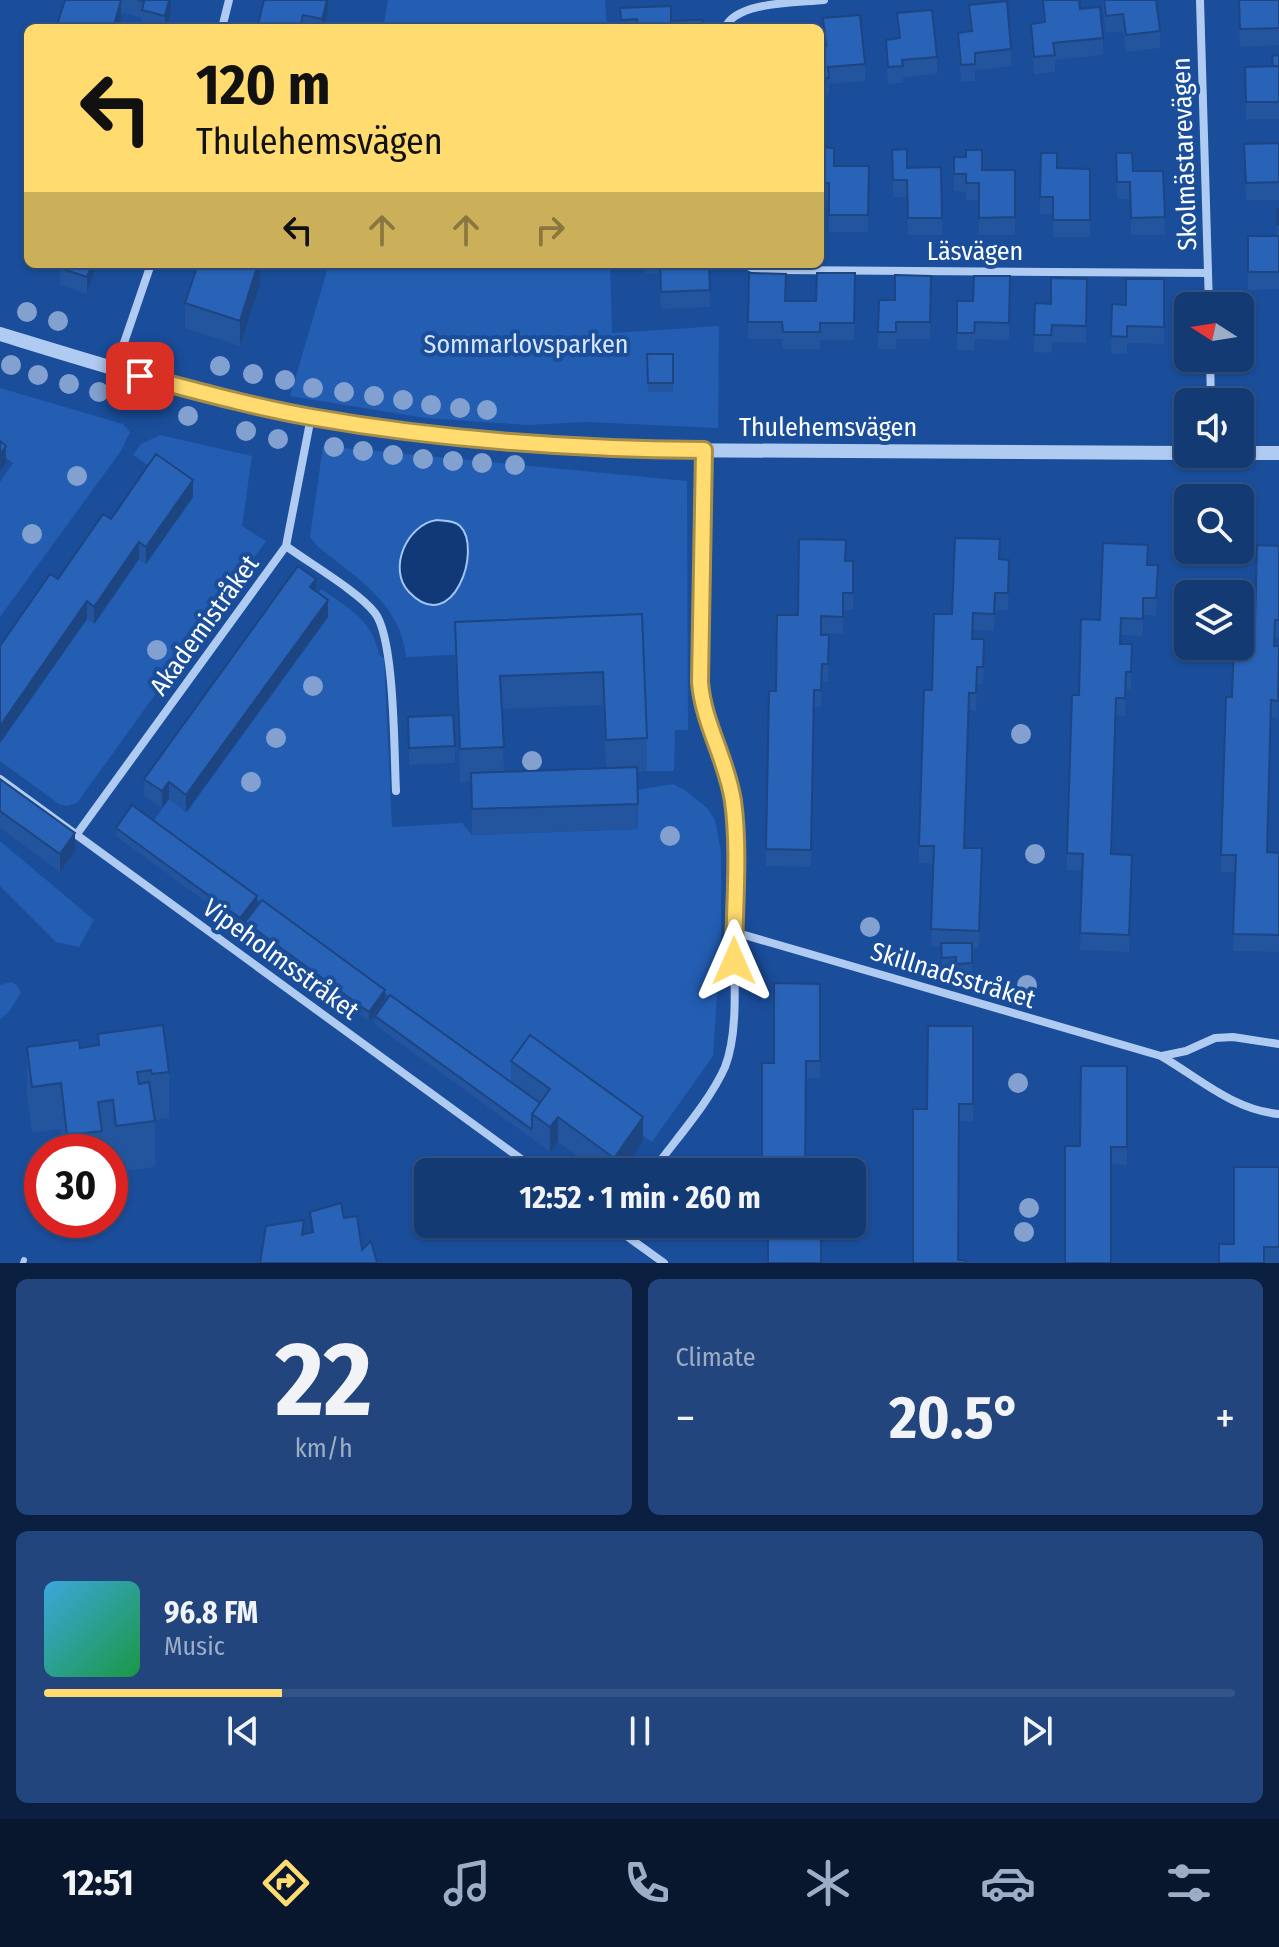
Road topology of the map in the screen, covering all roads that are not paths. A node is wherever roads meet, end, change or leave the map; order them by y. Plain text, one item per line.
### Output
1 (229, 0) edge
2 (824, 0) edge
3 (1200, 0) edge
4 (223, 24) edge
5 (726, 24) edge
6 (150, 268) edge
7 (752, 268) edge
8 (1208, 273) junction
9 (1209, 292) edge
10 (0, 334) edge
11 (115, 369) junction
12 (311, 417) junction
13 (704, 450) junction
14 (1174, 453) edge
15 (1254, 453) edge
16 (1279, 453) edge
17 (286, 546) junction
18 (0, 779) edge
19 (396, 791) dead end
20 (77, 834) junction
21 (734, 932) junction
22 (1279, 1044) edge
23 (1161, 1056) junction
24 (1279, 1114) edge
25 (520, 1158) edge
26 (662, 1158) edge
27 (630, 1238) edge
28 (664, 1263) edge

1 - 4 street
2 - 5 street
3 - 8 street, Skolmästarevägen
6 - 11 street
7 - 8 street, Läsvägen
8 - 9 street, Skolmästarevägen
10 - 11 street, Thulehemsvägen
11 - 12 street, Thulehemsvägen
12 - 13 street, Thulehemsvägen
12 - 17 street, Akademistråket
13 - 14 street, Thulehemsvägen
13 - 21 street
15 - 16 street
17 - 19 street
17 - 20 street, Akademistråket
18 - 20 street, Vipeholmsstråket
20 - 25 street, Vipeholmsstråket
21 - 23 street, Skillnadsstråket
21 - 26 street
22 - 23 street
23 - 24 street, Skillnadsstråket
27 - 28 street

